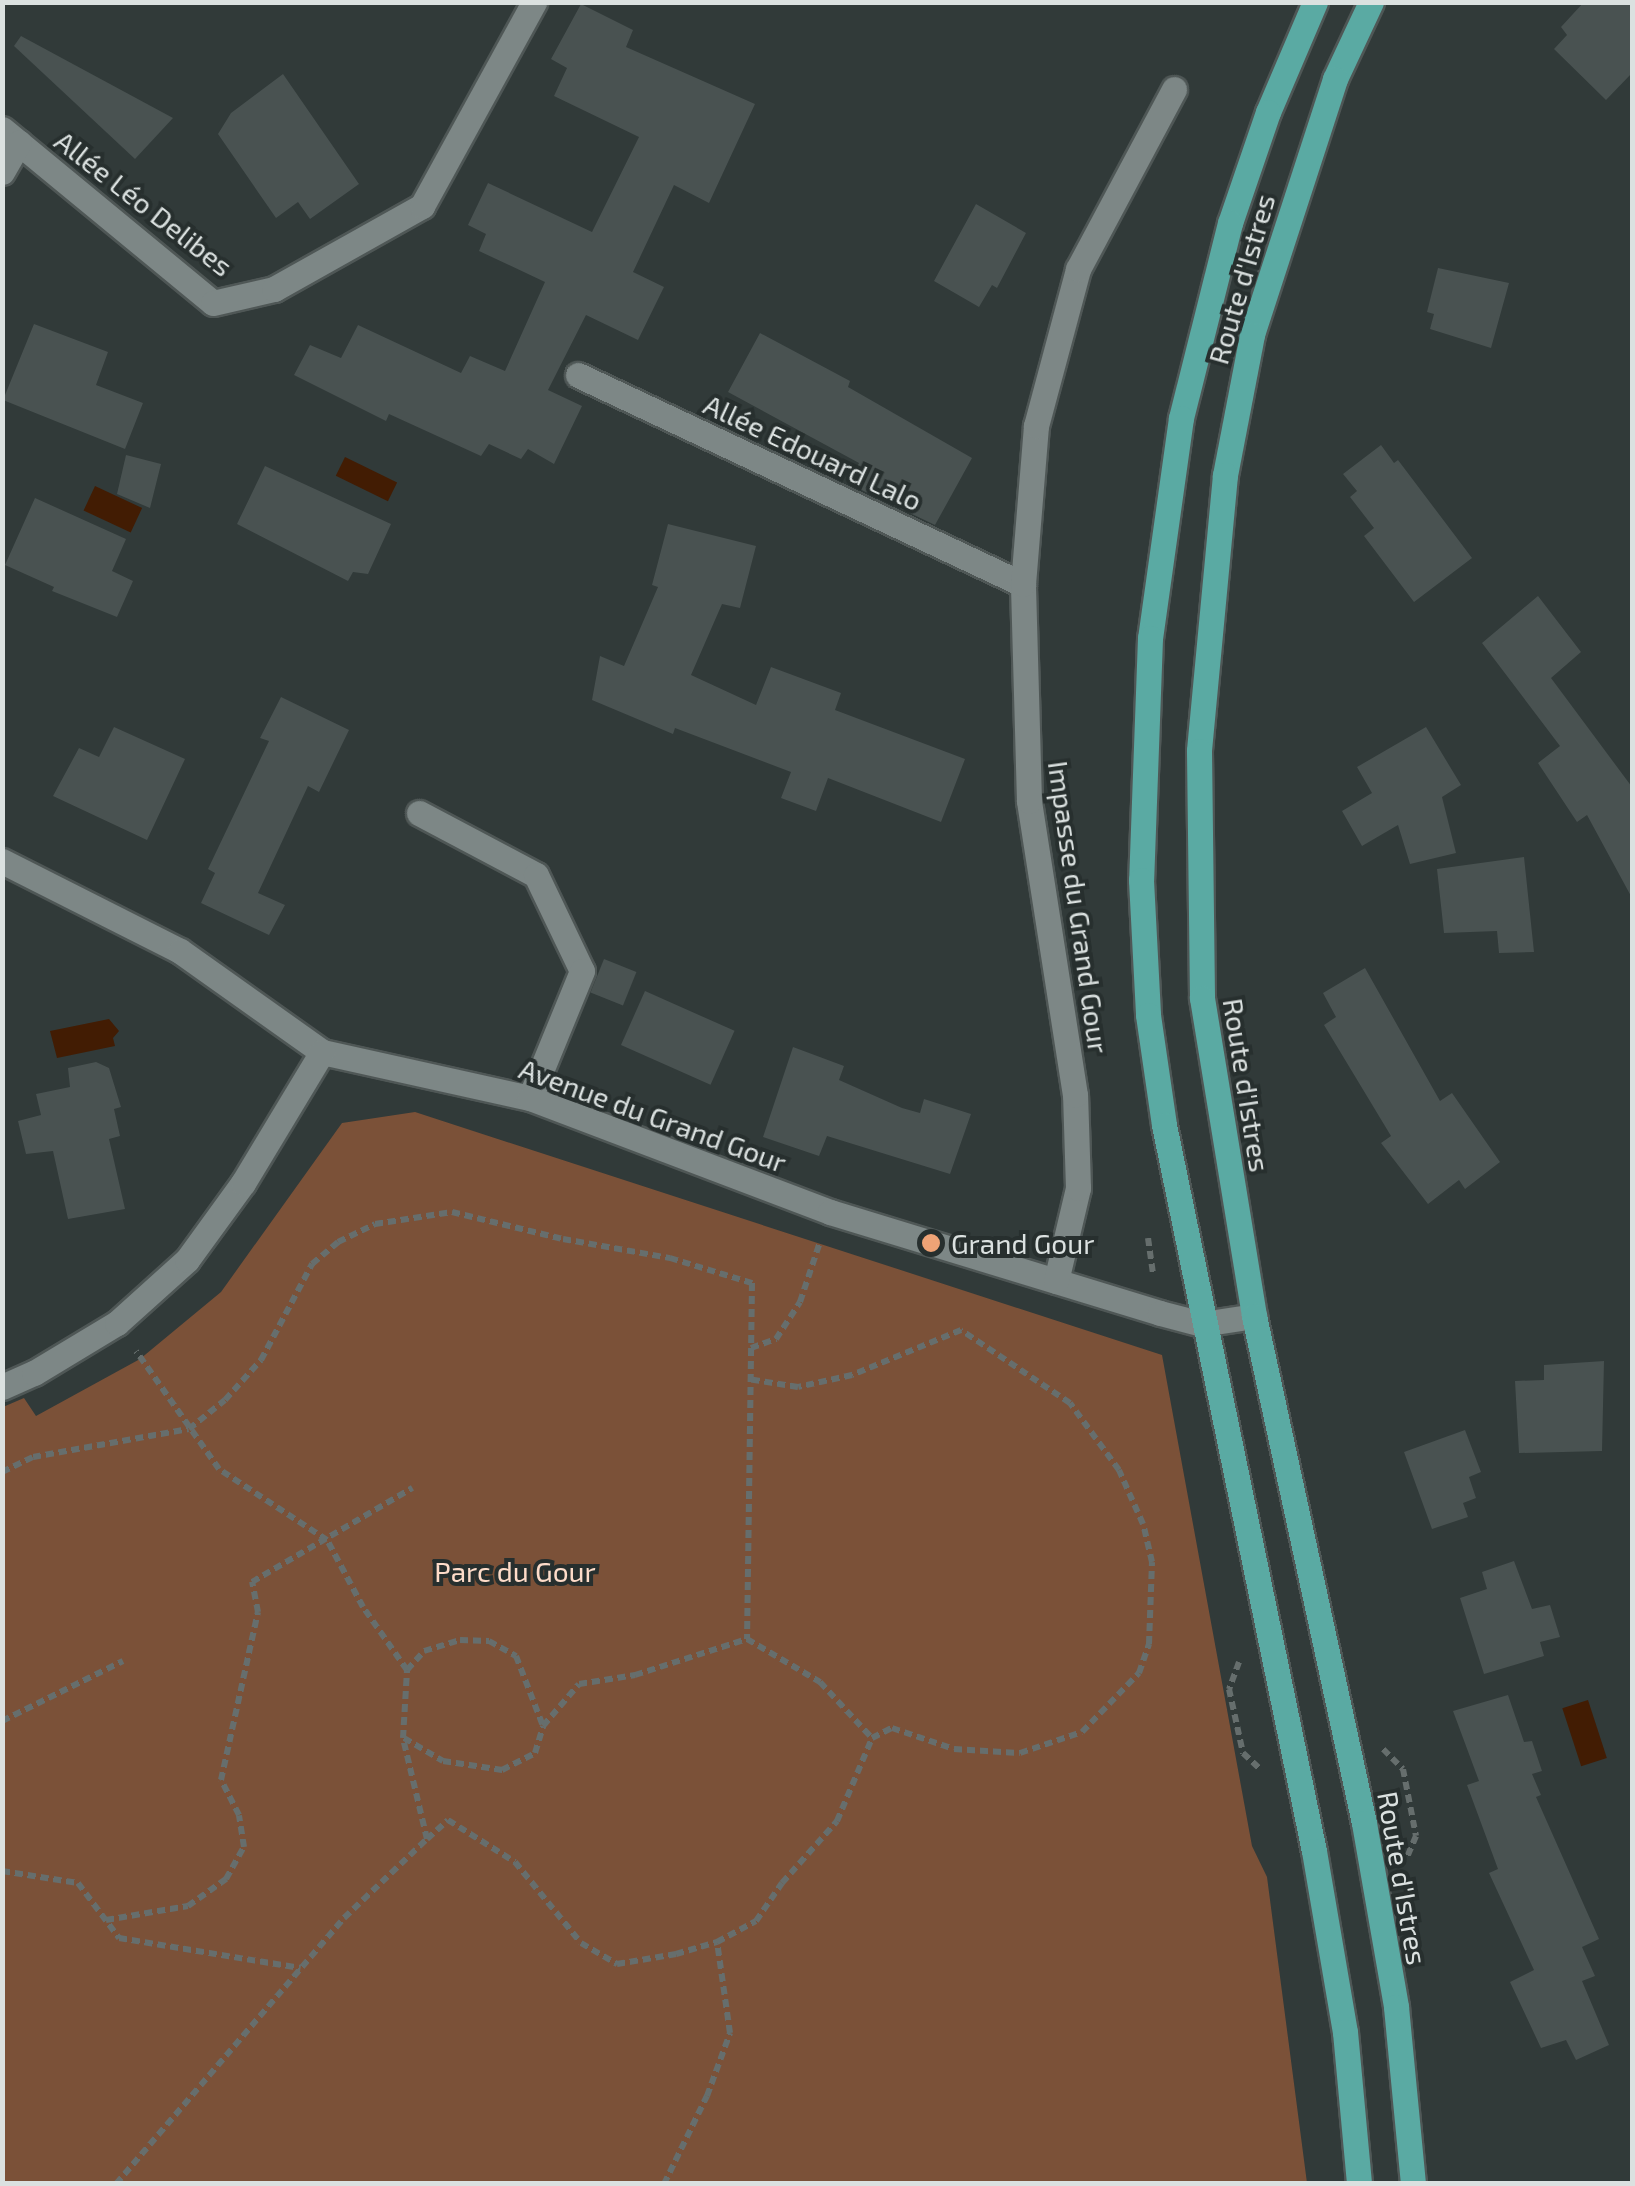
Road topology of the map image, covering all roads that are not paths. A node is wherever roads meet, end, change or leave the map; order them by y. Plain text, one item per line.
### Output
1 (534, 2) edge
2 (1315, 2) edge
3 (1372, 2) edge
4 (1174, 89) dead end
5 (11, 136) edge
6 (2, 172) edge
7 (578, 375) dead end
8 (1023, 584) junction
9 (419, 813) dead end
10 (2, 861) edge
11 (322, 1052) junction
12 (530, 1098) junction
13 (1056, 1281) junction
14 (1254, 1316) junction
15 (1202, 1324) junction
16 (2, 1387) edge
17 (1360, 2184) edge
18 (1413, 2184) edge

1 - 5 street, Allée Léo Delibes
2 - 15 main road, Route d'Istres
3 - 14 main road, Route d'Istres
4 - 8 street, Impasse du Grand Gour
5 - 6 street
7 - 8 street, Allée Edouard Lalo
8 - 13 street, Impasse du Grand Gour
9 - 12 street
10 - 11 street, Avenue du Grand Gour
11 - 12 street, Avenue du Grand Gour
11 - 16 street
12 - 13 street, Avenue du Grand Gour
13 - 15 street, Avenue du Grand Gour
14 - 15 street
14 - 18 main road, Route d'Istres
15 - 17 main road, Route d'Istres

